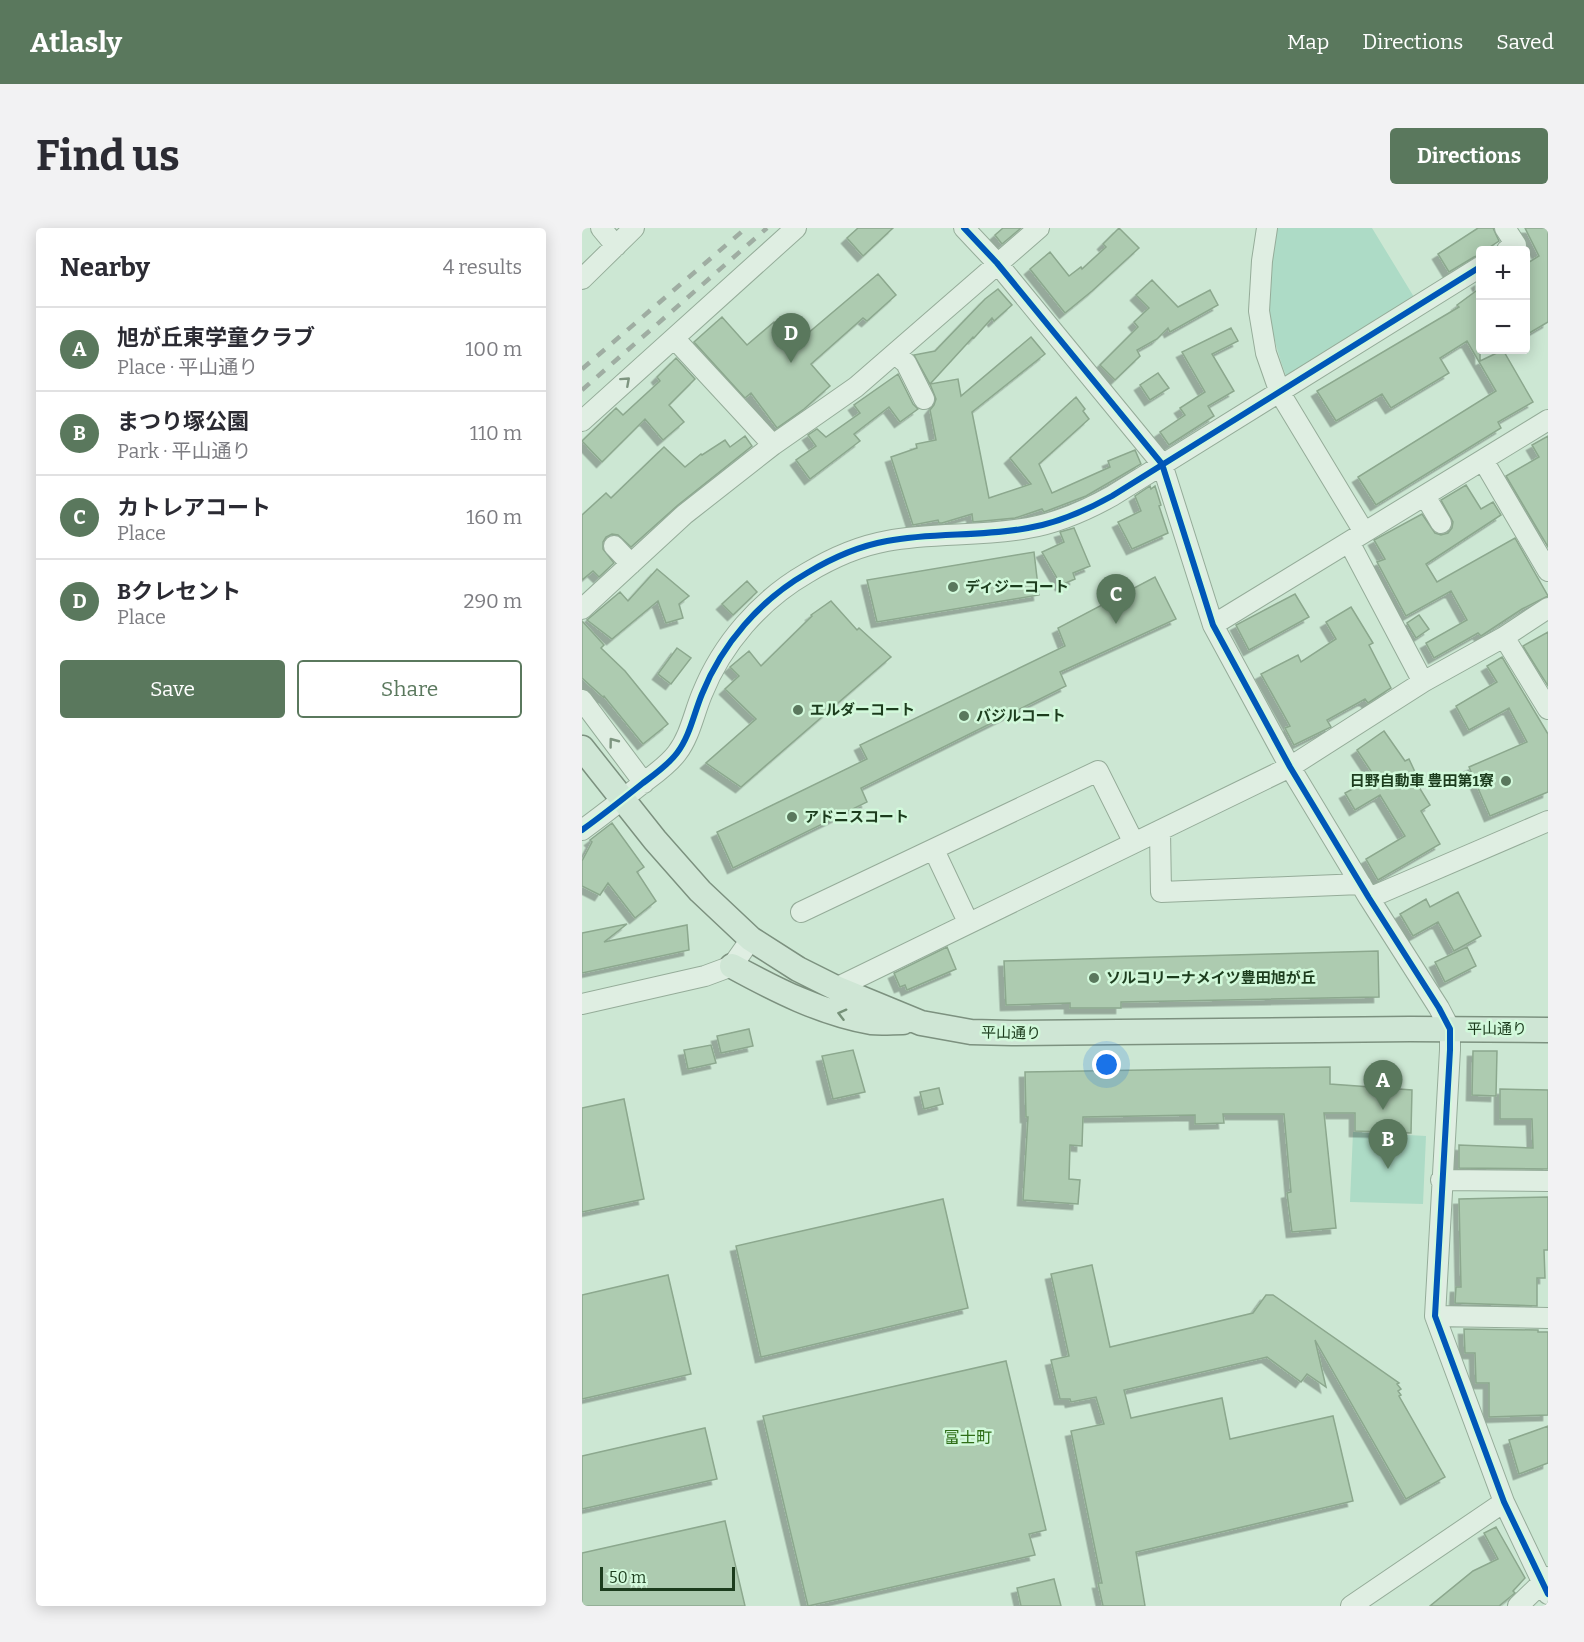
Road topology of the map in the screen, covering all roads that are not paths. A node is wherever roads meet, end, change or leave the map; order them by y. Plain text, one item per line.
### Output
1 (601, 228) edge
2 (634, 228) edge
3 (796, 228) edge
4 (964, 228) edge
5 (1039, 228) edge
6 (1267, 228) edge
7 (1505, 228) edge
8 (616, 246) junction
9 (1513, 246) edge
10 (997, 263) junction
11 (1476, 270) edge
12 (582, 279) edge
13 (674, 338) junction
14 (895, 354) junction
15 (1280, 393) junction
16 (924, 399) dead end
17 (1548, 420) edge
18 (582, 421) edge
19 (773, 445) junction
20 (1482, 460) junction
21 (1162, 464) junction
22 (1425, 495) junction
23 (1441, 523) dead end
24 (1357, 537) junction
25 (614, 546) dead end
26 (631, 564) junction
27 (1548, 572) edge
28 (1548, 608) edge
29 (582, 609) edge
30 (1213, 625) junction
31 (1504, 637) junction
32 (1423, 682) junction
33 (582, 700) edge
34 (1548, 708) edge
35 (582, 748) edge
36 (1290, 767) junction
37 (644, 783) junction
38 (624, 799) junction
39 (1548, 821) edge
40 (582, 830) edge
41 (1160, 831) junction
42 (1134, 843) junction
43 (934, 850) junction
44 (1365, 891) junction
45 (801, 912) dead end
46 (968, 922) junction
47 (751, 939) junction
48 (732, 966) junction
49 (836, 988) junction
50 (582, 1004) edge
51 (921, 1023) junction
52 (1450, 1029) junction
53 (1548, 1030) edge
54 (1441, 1180) junction
55 (1548, 1181) edge
56 (1435, 1316) junction
57 (1548, 1318) edge
58 (1504, 1502) junction
59 (1546, 1585) edge
60 (1351, 1606) edge
61 (1518, 1606) edge

1 - 8 street
2 - 8 street
3 - 13 street
4 - 10 street
5 - 10 street
6 - 15 street
7 - 9 street
8 - 12 street
10 - 14 street
10 - 21 street
11 - 15 street
18 -> 13 street
13 - 19 street
14 - 16 street
14 - 19 street
15 - 21 street
15 - 24 street
17 - 20 street
19 - 26 street
20 - 22 street
20 - 27 street
21 - 30 street
21 - 37 street
22 - 23 street
22 - 24 street
24 - 30 street
24 - 32 street
25 - 26 street
26 - 29 street
28 - 31 street
30 - 36 street
31 - 32 street
31 - 34 street
32 - 36 street
37 -> 33 street
35 - 38 main road, 平山通り
36 - 41 street
36 - 44 street
37 - 38 street
38 - 40 street
38 - 47 main road, 平山通り
39 - 44 street
41 - 42 street
41 - 44 street
42 - 43 street
42 - 46 street
43 - 45 street
43 - 46 street
44 - 52 street
46 - 49 street
47 - 48 street
47 - 49 main road, 平山通り
48 - 50 street
51 -> 48 main road
49 - 51 main road, 平山通り
51 - 52 main road, 平山通り
52 - 53 main road, 平山通り
52 - 54 street
54 - 55 street
54 - 56 street
56 - 57 street
56 - 58 street
58 - 59 street
58 - 60 street
59 - 61 street

